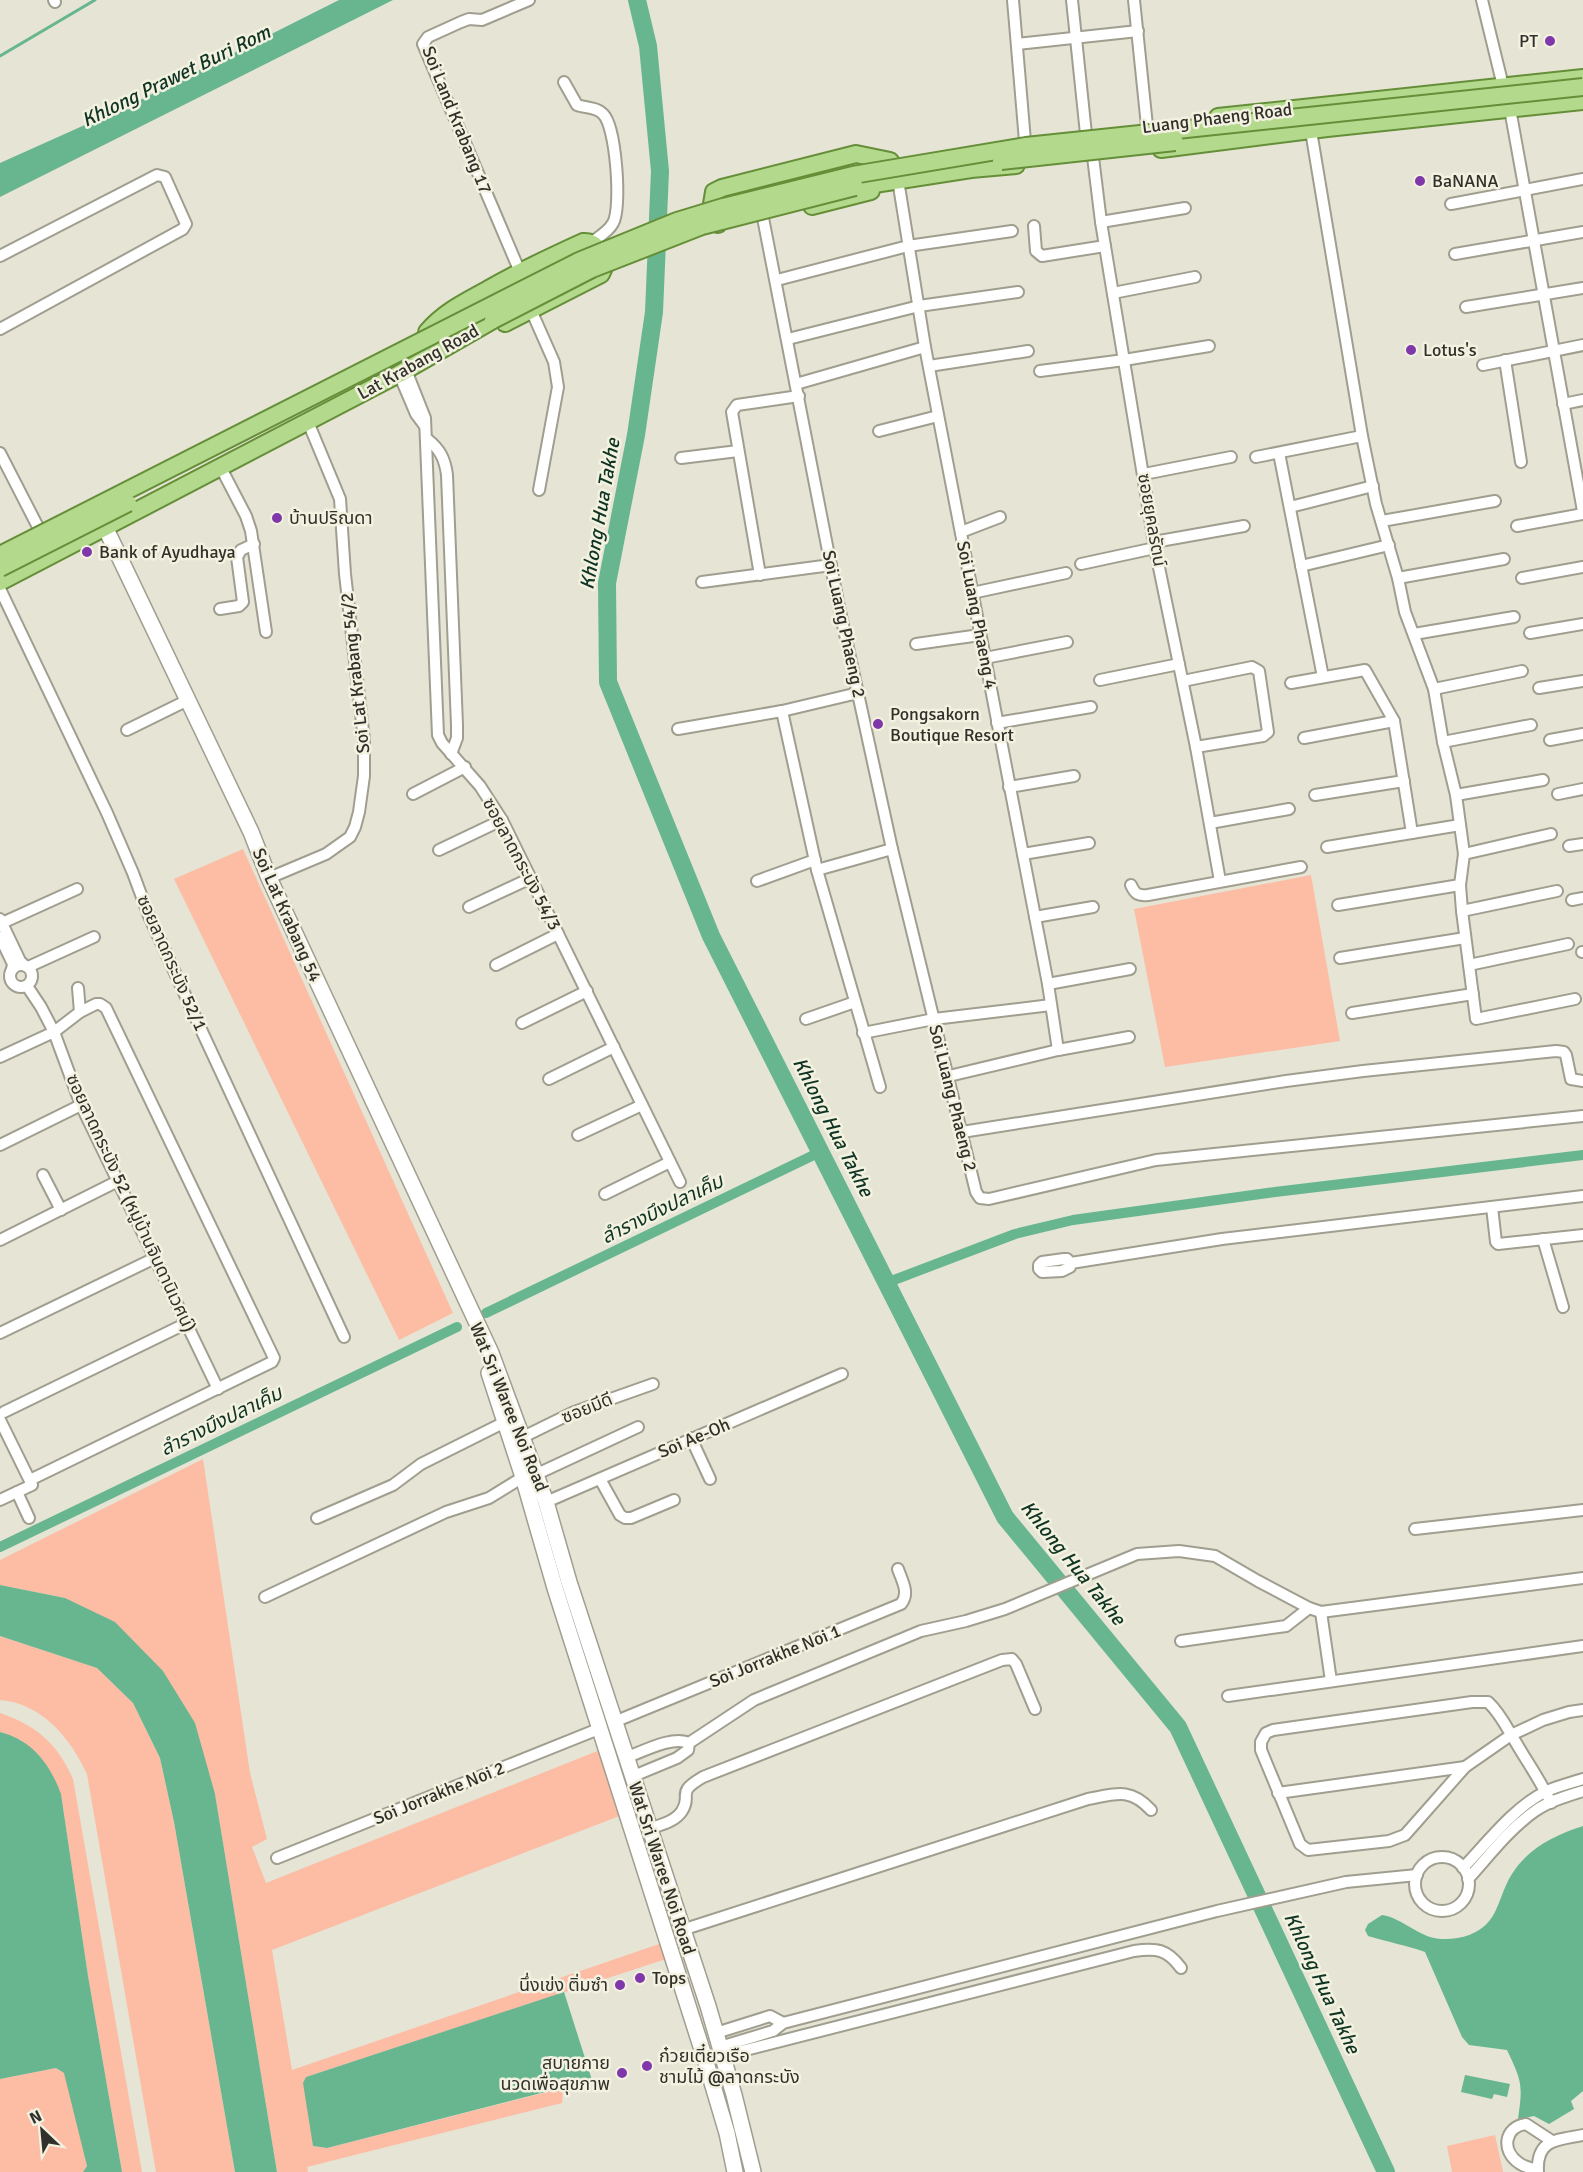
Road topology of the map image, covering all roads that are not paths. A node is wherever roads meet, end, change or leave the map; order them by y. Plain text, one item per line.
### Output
1 (529, 0) edge
2 (1012, 0) edge
3 (1072, 0) edge
4 (1134, 0) edge
5 (1482, 0) edge
6 (1138, 31) junction
7 (1076, 37) junction
8 (1017, 44) junction
9 (1583, 78) edge
10 (564, 82) dead end
11 (1503, 86) junction
12 (1583, 87) edge
13 (1583, 93) edge
14 (1583, 101) edge
15 (1510, 109) junction
16 (1148, 126) junction
17 (1311, 131) junction
18 (1086, 134) junction
19 (1025, 141) junction
20 (1092, 157) junction
21 (890, 161) junction
22 (852, 169) joint
23 (1583, 179) edge
24 (897, 180) junction
25 (855, 187) joint
26 (1524, 190) junction
27 (1451, 204) dead end
28 (1185, 208) dead end
29 (763, 218) junction
30 (1101, 222) junction
31 (1034, 226) dead end
32 (1012, 231) dead end
33 (1583, 232) edge
34 (1533, 240) junction
35 (592, 242) junction
36 (908, 246) junction
37 (1105, 246) junction
38 (1455, 254) dead end
39 (0, 256) edge
40 (520, 272) junction
41 (1196, 277) dead end
42 (777, 280) junction
43 (1583, 288) edge
44 (1018, 292) dead end
45 (1113, 293) junction
46 (1543, 294) junction
47 (918, 306) junction
48 (1466, 307) dead end
49 (531, 310) junction
50 (0, 329) edge
51 (427, 332) junction
52 (788, 339) junction
53 (1583, 345) edge
54 (1209, 346) dead end
55 (925, 347) junction
56 (1028, 351) dead end
57 (1553, 351) junction
58 (436, 353) junction
59 (1124, 360) junction
60 (1505, 360) junction
61 (1483, 365) dead end
62 (929, 366) junction
63 (1040, 371) dead end
64 (402, 372) junction
65 (796, 384) junction
66 (799, 396) junction
67 (1583, 400) edge
68 (1563, 404) junction
69 (938, 416) junction
70 (308, 422) junction
71 (879, 431) dead end
72 (1362, 436) junction
73 (427, 439) junction
74 (738, 451) junction
75 (0, 453) edge
76 (1279, 453) junction
77 (1578, 456) edge
78 (1231, 457) dead end
79 (1256, 457) dead end
80 (681, 458) dead end
81 (1521, 462) dead end
82 (221, 468) junction
83 (1144, 474) junction
84 (1373, 486) junction
85 (539, 490) dead end
86 (92, 500) junction
87 (1496, 501) dead end
88 (1290, 507) junction
89 (1583, 512) edge
90 (1000, 517) dead end
91 (1382, 521) junction
92 (1244, 526) dead end
93 (1517, 526) dead end
94 (38, 527) junction
95 (105, 527) junction
96 (960, 532) junction
97 (254, 544) junction
98 (1154, 545) junction
99 (1389, 545) junction
100 (0, 546) edge
101 (0, 555) edge
102 (1504, 559) dead end
103 (1081, 564) dead end
104 (831, 565) junction
105 (1301, 566) junction
106 (1583, 567) edge
107 (0, 568) edge
108 (1066, 573) dead end
109 (760, 575) junction
110 (1398, 578) junction
111 (1522, 578) dead end
112 (0, 582) edge
113 (702, 582) dead end
114 (0, 589) edge
115 (972, 593) junction
116 (219, 609) dead end
117 (1514, 617) dead end
118 (1583, 624) edge
119 (266, 632) dead end
120 (1530, 633) dead end
121 (1414, 634) junction
122 (981, 635) junction
123 (1067, 642) dead end
124 (916, 644) dead end
125 (985, 658) junction
126 (1179, 664) junction
127 (1522, 671) dead end
128 (1323, 677) junction
129 (1100, 680) dead end
130 (1183, 681) junction
131 (1583, 681) edge
132 (1291, 683) dead end
133 (1539, 688) dead end
134 (1434, 689) junction
135 (858, 693) junction
136 (188, 700) junction
137 (1091, 707) dead end
138 (782, 711) junction
139 (1394, 721) junction
140 (997, 723) junction
141 (1531, 725) dead end
142 (678, 729) dead end
143 (127, 730) dead end
144 (1583, 734) edge
145 (1304, 738) dead end
146 (1550, 740) dead end
147 (1443, 742) junction
148 (1196, 747) junction
149 (451, 754) junction
150 (465, 767) junction
151 (1074, 776) dead end
152 (1543, 780) dead end
153 (1404, 781) junction
154 (1009, 787) junction
155 (1583, 789) edge
156 (412, 794) dead end
157 (1558, 794) dead end
158 (1315, 795) dead end
159 (1456, 795) junction
160 (1289, 809) dead end
161 (502, 820) junction
162 (1210, 823) junction
163 (1460, 825) junction
164 (1412, 833) junction
165 (1551, 834) dead end
166 (1089, 843) dead end
167 (1583, 844) edge
168 (1569, 846) dead end
169 (1328, 847) dead end
170 (892, 849) junction
171 (439, 850) dead end
172 (1023, 854) junction
173 (1464, 854) junction
174 (816, 865) junction
175 (1301, 867) dead end
176 (269, 878) junction
177 (531, 878) junction
178 (757, 881) dead end
179 (1220, 881) junction
180 (1131, 885) dead end
181 (1460, 885) junction
182 (77, 889) dead end
183 (1557, 891) dead end
184 (1338, 905) dead end
185 (469, 907) dead end
186 (1094, 907) dead end
187 (1462, 911) junction
188 (1035, 917) junction
189 (1, 922) edge
190 (558, 934) junction
191 (0, 937) edge
192 (94, 938) dead end
193 (1465, 938) junction
194 (1568, 944) dead end
195 (1340, 958) dead end
196 (496, 965) dead end
197 (1469, 965) junction
198 (19, 967) junction
199 (1130, 969) dead end
200 (0, 971) edge
201 (1048, 984) junction
202 (27, 986) junction
203 (78, 988) dead end
204 (587, 991) junction
205 (1473, 994) junction
206 (1575, 999) dead end
207 (855, 1002) junction
208 (1051, 1005) junction
209 (80, 1012) junction
210 (1352, 1013) dead end
211 (806, 1019) dead end
212 (934, 1019) junction
213 (522, 1023) dead end
214 (54, 1032) junction
215 (863, 1033) junction
216 (1130, 1037) dead end
217 (614, 1047) junction
218 (1058, 1050) junction
219 (0, 1057) edge
220 (949, 1076) junction
221 (549, 1079) dead end
222 (1583, 1081) edge
223 (880, 1087) dead end
224 (642, 1105) junction
225 (81, 1106) junction
226 (1583, 1116) edge
227 (962, 1132) junction
228 (578, 1135) dead end
229 (0, 1145) edge
230 (670, 1162) junction
231 (43, 1174) dead end
232 (118, 1181) junction
233 (680, 1182) dead end
234 (605, 1194) dead end
235 (1583, 1196) edge
236 (1492, 1207) junction
237 (61, 1210) junction
238 (1583, 1235) edge
239 (1543, 1239) junction
240 (0, 1240) edge
241 (155, 1258) junction
242 (1071, 1263) dead end
243 (467, 1304) junction
244 (1563, 1307) dead end
245 (187, 1323) junction
246 (0, 1334) edge
247 (344, 1337) dead end
248 (842, 1374) dead end
249 (653, 1384) dead end
250 (218, 1389) junction
251 (2, 1416) edge
252 (505, 1422) junction
253 (638, 1427) dead end
254 (523, 1437) junction
255 (692, 1438) junction
256 (5, 1443) edge
257 (530, 1475) junction
258 (600, 1479) junction
259 (710, 1479) dead end
260 (33, 1481) junction
261 (17, 1492) junction
262 (0, 1500) edge
263 (674, 1500) dead end
264 (546, 1502) junction
265 (1583, 1510) edge
266 (28, 1518) dead end
267 (317, 1518) dead end
268 (1415, 1529) dead end
269 (898, 1569) dead end
270 (1583, 1578) edge
271 (265, 1597) dead end
272 (1309, 1608) junction
273 (1321, 1612) junction
274 (1181, 1641) dead end
275 (1583, 1646) edge
276 (1331, 1681) junction
277 (1228, 1696) dead end
278 (1035, 1709) dead end
279 (1583, 1710) edge
280 (607, 1725) junction
281 (1511, 1736) junction
282 (689, 1743) junction
283 (626, 1758) junction
284 (1465, 1767) junction
285 (632, 1777) junction
286 (1583, 1779) edge
287 (1546, 1791) junction
288 (1583, 1791) edge
289 (1278, 1793) junction
290 (1551, 1803) junction
291 (1151, 1810) dead end
292 (648, 1829) junction
293 (277, 1858) dead end
294 (1463, 1868) junction
295 (1417, 1875) junction
296 (1468, 1879) junction
297 (682, 1930) junction
298 (1181, 1968) dead end
299 (701, 2045) junction
300 (719, 2045) junction
301 (1583, 2135) edge
302 (1552, 2141) junction
303 (1537, 2171) edge
304 (735, 2172) edge
305 (753, 2172) edge

1 - 40 street, Soi Land Krabang 17
2 - 8 street
3 - 7 street
4 - 6 street
5 - 11 street
6 - 7 street
6 - 16 street
7 - 8 street
7 - 18 street
8 - 19 street
9 - 11 main road, Luang Phaeng Road
10 - 35 street
11 - 16 main road, Luang Phaeng Road
12 - 101 main road, bridge
13 - 107 main road, bridge
14 - 15 main road, Luang Phaeng Road
15 - 17 main road, Luang Phaeng Road
15 - 26 street
16 - 18 main road, Luang Phaeng Road
17 - 20 main road, Luang Phaeng Road
17 - 72 street
18 - 19 main road, Luang Phaeng Road
19 - 21 main road, Luang Phaeng Road
20 - 24 main road, Luang Phaeng Road
20 - 30 street, ซอยยุคลรัตน์
21 - 22 main road, Luang Phaeng Road
21 - 29 main road
22 - 51 main road, Lat Krabang Road, bridge
23 - 26 street
24 - 25 main road, Luang Phaeng Road
24 - 29 main road
24 - 36 street, Soi Luang Phaeng 4
25 - 58 main road, Lat Krabang Road, bridge
26 - 27 street
26 - 34 street
28 - 30 street
29 - 42 street, Soi Luang Phaeng 2
30 - 37 street, ซอยยุคลรัตน์
31 - 37 street
32 - 36 street
33 - 34 street
34 - 38 street
34 - 46 street
35 - 40 main road
35 - 49 main road
36 - 42 street
36 - 47 street, Soi Luang Phaeng 4
37 - 45 street, ซอยยุคลรัตน์
39 - 50 street
40 - 51 main road
41 - 45 street
42 - 52 street, Soi Luang Phaeng 2
43 - 46 street
44 - 47 street
45 - 59 street, ซอยยุคลรัตน์
46 - 48 street
46 - 57 street
47 - 52 street
47 - 55 street, Soi Luang Phaeng 4
49 - 58 main road
49 - 85 street
51 - 86 main road, Lat Krabang Road
52 - 65 street, Soi Luang Phaeng 2
53 - 57 street
54 - 59 street
55 - 62 street, Soi Luang Phaeng 4
55 - 65 street
56 - 62 street
57 - 60 street
57 - 68 street
58 - 64 main road, Lat Krabang Road
59 - 63 street
59 - 83 street, ซอยยุคลรัตน์
60 - 61 street
60 - 81 street
62 - 69 street, Soi Luang Phaeng 4
64 - 70 main road, Lat Krabang Road
64 - 73 street, ซอยลาดกระบัง 54/3
65 - 66 street, Soi Luang Phaeng 2
66 - 74 street
66 - 104 street, Soi Luang Phaeng 2
67 - 68 street
68 - 77 street
69 - 71 street
69 - 96 street, Soi Luang Phaeng 4
70 - 82 main road, Lat Krabang Road
70 - 176 street, Soi Lat Krabang 54/2
72 - 76 street
72 - 84 street
73 - 149 street, ซอยลาดกระบัง 54/3
73 - 149 street
74 - 80 street
74 - 109 street
75 - 94 street
76 - 79 street
76 - 88 street
77 - 89 street
78 - 83 street
82 - 95 main road, Lat Krabang Road
82 - 97 street
83 - 98 street, ซอยยุคลรัตน์
84 - 88 street
84 - 91 street
86 - 94 main road, Lat Krabang Road
86 - 95 main road
87 - 91 street
88 - 105 street
89 - 93 street
90 - 96 street
91 - 99 street
92 - 98 street
94 - 100 main road, Lat Krabang Road
95 - 112 main road, Lat Krabang Road
95 - 136 main road, Soi Lat Krabang 54
96 - 115 street, Soi Luang Phaeng 4
97 - 116 street
97 - 119 street
98 - 103 street
98 - 126 street, ซอยยุคลรัตน์
99 - 105 street
99 - 110 street
102 - 110 street
104 - 109 street
104 - 135 street, Soi Luang Phaeng 2
105 - 128 street
106 - 111 street
108 - 115 street
109 - 113 street
110 - 121 street
114 - 247 street, ซอยลาดกระบัง 52/1
115 - 122 street, Soi Luang Phaeng 4
117 - 121 street
118 - 120 street
121 - 134 street
122 - 124 street
122 - 125 street, Soi Luang Phaeng 4
123 - 125 street
125 - 140 street, Soi Luang Phaeng 4
126 - 129 street
126 - 130 street, ซอยยุคลรัตน์
127 - 134 street
128 - 132 street
128 - 139 street
130 - 148 street, ซอยยุคลรัตน์
130 - 148 street
131 - 133 street
134 - 147 street
135 - 138 street
135 - 170 street, Soi Luang Phaeng 2
136 - 143 street
136 - 176 main road, Soi Lat Krabang 54
137 - 140 street
138 - 142 street
138 - 174 street
139 - 145 street
139 - 153 street
140 - 154 street, Soi Luang Phaeng 4
141 - 147 street
144 - 146 street
147 - 159 street
148 - 162 street, ซอยยุคลรัตน์
149 - 150 street, ซอยลาดกระบัง 54/3
150 - 156 street
150 - 161 street, ซอยลาดกระบัง 54/3
151 - 154 street
152 - 159 street
153 - 158 street
153 - 164 street
154 - 172 street, Soi Luang Phaeng 4
155 - 157 street
159 - 163 street
160 - 162 street
161 - 171 street
161 - 177 street, ซอยลาดกระบัง 54/3
162 - 179 street, ซอยยุคลรัตน์
163 - 164 street
163 - 173 street
164 - 169 street
165 - 173 street
166 - 172 street
167 - 168 street
170 - 174 street
170 - 212 street, Soi Luang Phaeng 2
172 - 188 street, Soi Luang Phaeng 4
173 - 181 street
174 - 178 street
174 - 207 street
175 - 179 street
176 - 243 main road, Soi Lat Krabang 54
177 - 185 street
177 - 190 street, ซอยลาดกระบัง 54/3
179 - 180 street
181 - 184 street
181 - 187 street
182 - 189 street
183 - 187 street
186 - 188 street
187 - 193 street
188 - 201 street, Soi Luang Phaeng 4
189 - 198 street
190 - 196 street
190 - 204 street, ซอยลาดกระบัง 54/3
191 - 198 street
192 - 198 street
193 - 195 street
193 - 197 street
194 - 197 street
197 - 205 street
198 - 200 street
198 - 202 street
198 - 202 street
199 - 201 street
201 - 208 street, Soi Luang Phaeng 4
202 - 214 street, ซอยลาดกระบัง 52 (หมู่บ้านจินดานิเวศน์)
203 - 209 street
204 - 213 street
204 - 217 street, ซอยลาดกระบัง 54/3
205 - 206 street
205 - 210 street
207 - 211 street
207 - 215 street
208 - 212 street
208 - 218 street, Soi Luang Phaeng 4
209 - 214 street
209 - 250 street
212 - 215 street
212 - 220 street, Soi Luang Phaeng 2
214 - 219 street
214 - 225 street, ซอยลาดกระบัง 52 (หมู่บ้านจินดานิเวศน์)
215 - 223 street
216 - 218 street
217 - 221 street
217 - 224 street, ซอยลาดกระบัง 54/3
218 - 220 street
220 - 227 street, Soi Luang Phaeng 2
222 - 227 street
224 - 228 street
224 - 230 street, ซอยลาดกระบัง 54/3
225 - 229 street
225 - 232 street, ซอยลาดกระบัง 52 (หมู่บ้านจินดานิเวศน์)
226 - 227 street, Soi Luang Phaeng 2
230 - 233 street, ซอยลาดกระบัง 54/3
230 - 234 street
231 - 237 street
232 - 237 street
232 - 241 street, ซอยลาดกระบัง 52 (หมู่บ้านจินดานิเวศน์)
235 - 236 street
236 - 239 street
236 - 242 street
237 - 240 street
238 - 239 street
239 - 244 street
241 - 245 street, ซอยลาดกระบัง 52 (หมู่บ้านจินดานิเวศน์)
241 - 246 street
243 - 252 main road, Wat Sri Waree Noi Road
243 - 254 main road, Wat Sri Waree Noi Road
245 - 250 street, ซอยลาดกระบัง 52 (หมู่บ้านจินดานิเวศน์)
245 - 251 street
248 - 255 street, Soi Ae-Oh
249 - 254 street, ซอยมีดี
250 - 260 street
251 - 256 street
252 - 257 main road, Wat Sri Waree Noi Road
252 - 267 street
253 - 257 street
254 - 257 main road, Wat Sri Waree Noi Road
255 - 258 street, Soi Ae-Oh
255 - 259 street
256 - 260 street
257 - 264 main road, Wat Sri Waree Noi Road
257 - 271 street
257 - 280 main road, Wat Sri Waree Noi Road
258 - 263 street
258 - 264 street, Soi Ae-Oh
260 - 261 street
261 - 262 street
261 - 266 street
264 - 280 main road, Wat Sri Waree Noi Road
265 - 268 street
269 - 280 street, Soi Jorrakhe Noi 1
270 - 273 street
272 - 273 street
272 - 274 street
272 - 282 street
273 - 276 street
275 - 276 street
276 - 277 street
278 - 292 street
279 - 281 street
280 - 283 main road, Wat Sri Waree Noi Road
280 - 293 street, Soi Jorrakhe Noi 2
280 - 299 main road, Wat Sri Waree Noi Road
281 - 284 street
281 - 287 street
281 - 289 street
282 - 283 street
282 - 285 street
283 - 285 main road, Wat Sri Waree Noi Road
284 - 289 street
284 - 289 street
285 - 292 main road, Wat Sri Waree Noi Road
286 - 287 street
287 - 290 street
287 - 294 street
288 - 290 street
290 - 296 street
291 - 297 street
292 - 297 main road, Wat Sri Waree Noi Road
294 - 295 street
294 - 296 street
295 - 296 street
295 - 300 street
297 - 300 main road, Wat Sri Waree Noi Road
298 - 300 street
299 - 300 main road
299 - 304 main road, Wat Sri Waree Noi Road
300 - 305 main road, Wat Sri Waree Noi Road
301 - 302 street
302 - 303 street
302 - 303 street

